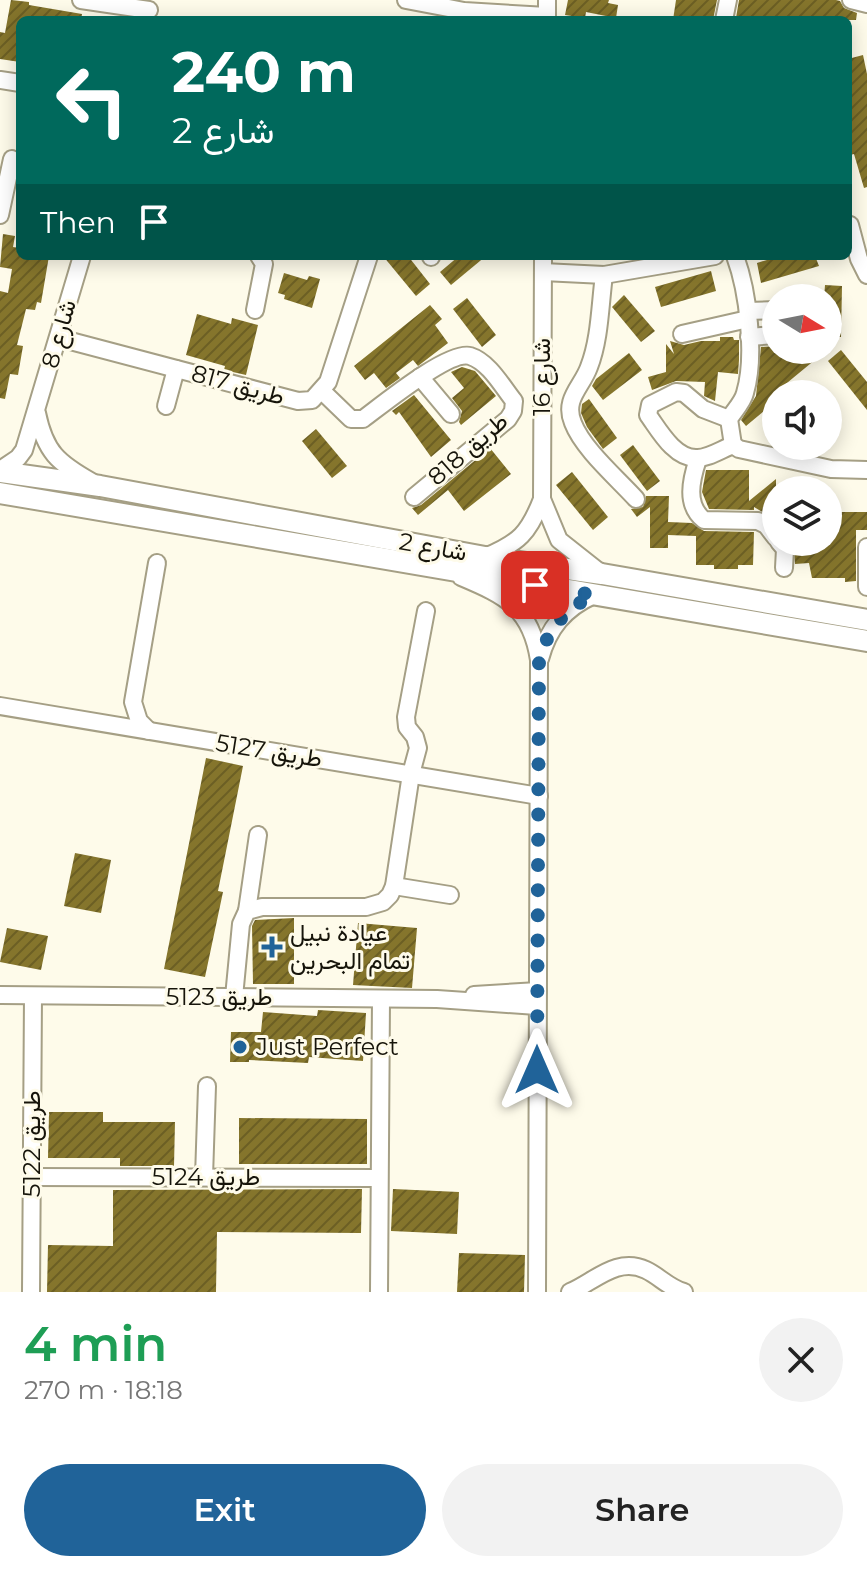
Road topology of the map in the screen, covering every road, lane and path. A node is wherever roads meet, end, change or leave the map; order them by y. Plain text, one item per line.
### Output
1 (81, 0) edge
2 (406, 0) edge
3 (851, 0) edge
4 (867, 4) edge
5 (149, 10) edge
6 (547, 12) edge
7 (438, 14) edge
8 (11, 159) edge
9 (0, 215) edge
10 (852, 235) edge
11 (81, 260) edge
12 (262, 260) edge
13 (368, 260) edge
14 (737, 260) edge
15 (669, 261) edge
16 (543, 264) edge
17 (604, 275) junction
18 (867, 275) edge
19 (255, 310) dead end
20 (762, 316) edge
21 (748, 322) junction
22 (762, 328) edge
23 (682, 334) dead end
24 (59, 338) junction
25 (176, 369) junction
26 (420, 377) junction
27 (322, 391) junction
28 (166, 406) dead end
29 (37, 412) junction
30 (451, 414) dead end
31 (729, 419) junction
32 (733, 445) junction
33 (698, 459) junction
34 (867, 470) edge
35 (0, 471) edge
36 (100, 486) junction
37 (0, 493) edge
38 (414, 497) dead end
39 (542, 499) junction
40 (636, 499) dead end
41 (762, 523) edge
42 (867, 547) edge
43 (785, 556) edge
44 (485, 557) junction
45 (157, 563) dead end
46 (784, 568) dead end
47 (446, 570) junction
48 (602, 574) junction
49 (867, 587) edge
50 (594, 595) junction
51 (426, 611) dead end
52 (867, 620) edge
53 (867, 641) edge
54 (539, 660) junction
55 (0, 706) edge
56 (149, 731) junction
57 (411, 774) junction
58 (539, 796) junction
59 (258, 835) dead end
60 (394, 886) junction
61 (450, 895) dead end
62 (247, 911) junction
63 (0, 995) edge
64 (33, 996) junction
65 (234, 997) junction
66 (538, 998) junction
67 (381, 999) junction
68 (207, 1086) dead end
69 (32, 1177) junction
70 (204, 1177) junction
71 (379, 1178) junction
72 (31, 1292) edge
73 (379, 1292) edge
74 (537, 1292) edge
75 (570, 1292) edge
76 (684, 1292) edge

1 - 5 street
2 - 7 street
3 - 4 street
6 - 7 street
8 - 9 street
10 - 18 street
11 - 24 street, شارع 8
12 - 19 street
13 - 27 street, طريق 817
14 - 21 street
15 - 17 street
16 - 17 street
16 - 39 street, شارع 16
17 - 40 street
20 - 21 street
21 - 22 street
21 - 23 street
21 - 31 street
24 - 25 street, طريق 817
24 - 29 street, شارع 8
25 - 27 street, طريق 817
25 - 28 street
26 - 27 street, طريق 818
26 - 30 street
26 - 38 street, طريق 818
29 - 35 street, شارع 8
29 - 36 street
31 - 32 street
31 - 33 street
32 - 33 street
32 - 34 street
33 - 41 street
35 - 36 main road, شارع 2
36 - 44 main road, شارع 2
37 - 47 main road, شارع 2
39 - 44 street, شارع 16
39 - 48 street, شارع 16
42 - 49 street
43 - 46 street
44 - 48 main road, شارع 2
45 - 56 street
47 - 50 main road, شارع 2
47 - 54 street
48 - 52 main road, شارع 2
50 - 53 main road, شارع 2
50 - 54 street
51 - 57 street
54 - 58 street
55 - 56 street, طريق 5127
56 - 57 street, طريق 5127
57 - 58 street, طريق 5127
57 - 60 street
58 - 66 street
59 - 62 street
60 - 61 street
60 - 62 street
62 - 65 street
63 - 64 street, طريق 5123
64 - 65 street, طريق 5123
64 - 69 street, طريق 5122
65 - 67 street, طريق 5123
66 - 67 street, طريق 5123
66 - 74 street
67 - 71 street
68 - 70 street
69 - 70 street, طريق 5124
69 - 72 street, طريق 5122
70 - 71 street, طريق 5124
71 - 73 street
75 - 76 street

